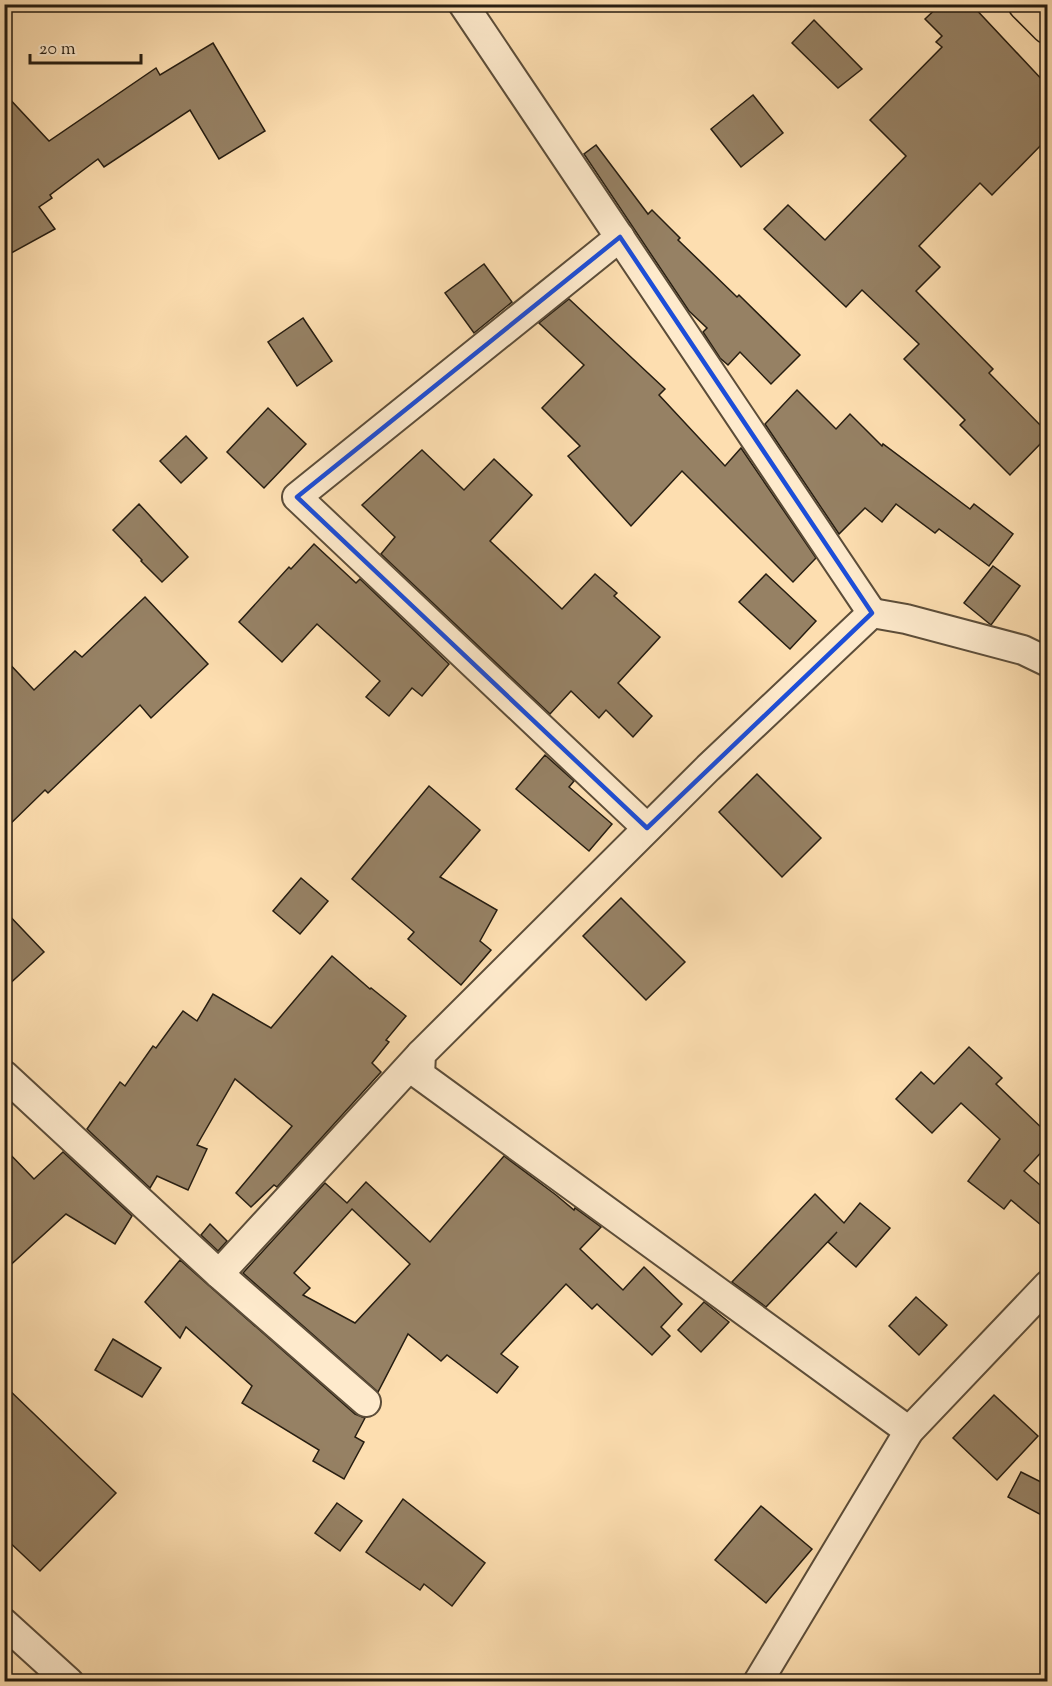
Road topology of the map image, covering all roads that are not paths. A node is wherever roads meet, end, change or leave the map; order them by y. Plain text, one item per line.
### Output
1 (463, 4) edge
2 (1025, 4) edge
3 (1047, 27) edge
4 (620, 237) junction
5 (872, 613) junction
6 (1047, 662) edge
7 (647, 828) junction
8 (421, 1054) junction
9 (4, 1076) edge
10 (219, 1275) junction
11 (1047, 1285) edge
12 (366, 1402) dead end
13 (909, 1431) junction
14 (4, 1623) edge
15 (69, 1682) edge
16 (758, 1682) edge

1 - 4 street
2 - 3 main road
4 - 5 street
4 - 7 street
5 - 6 street
5 - 7 street
7 - 8 street
8 - 10 street
8 - 13 street
9 - 10 street
10 - 12 street
11 - 13 street
13 - 16 street
14 - 15 street

